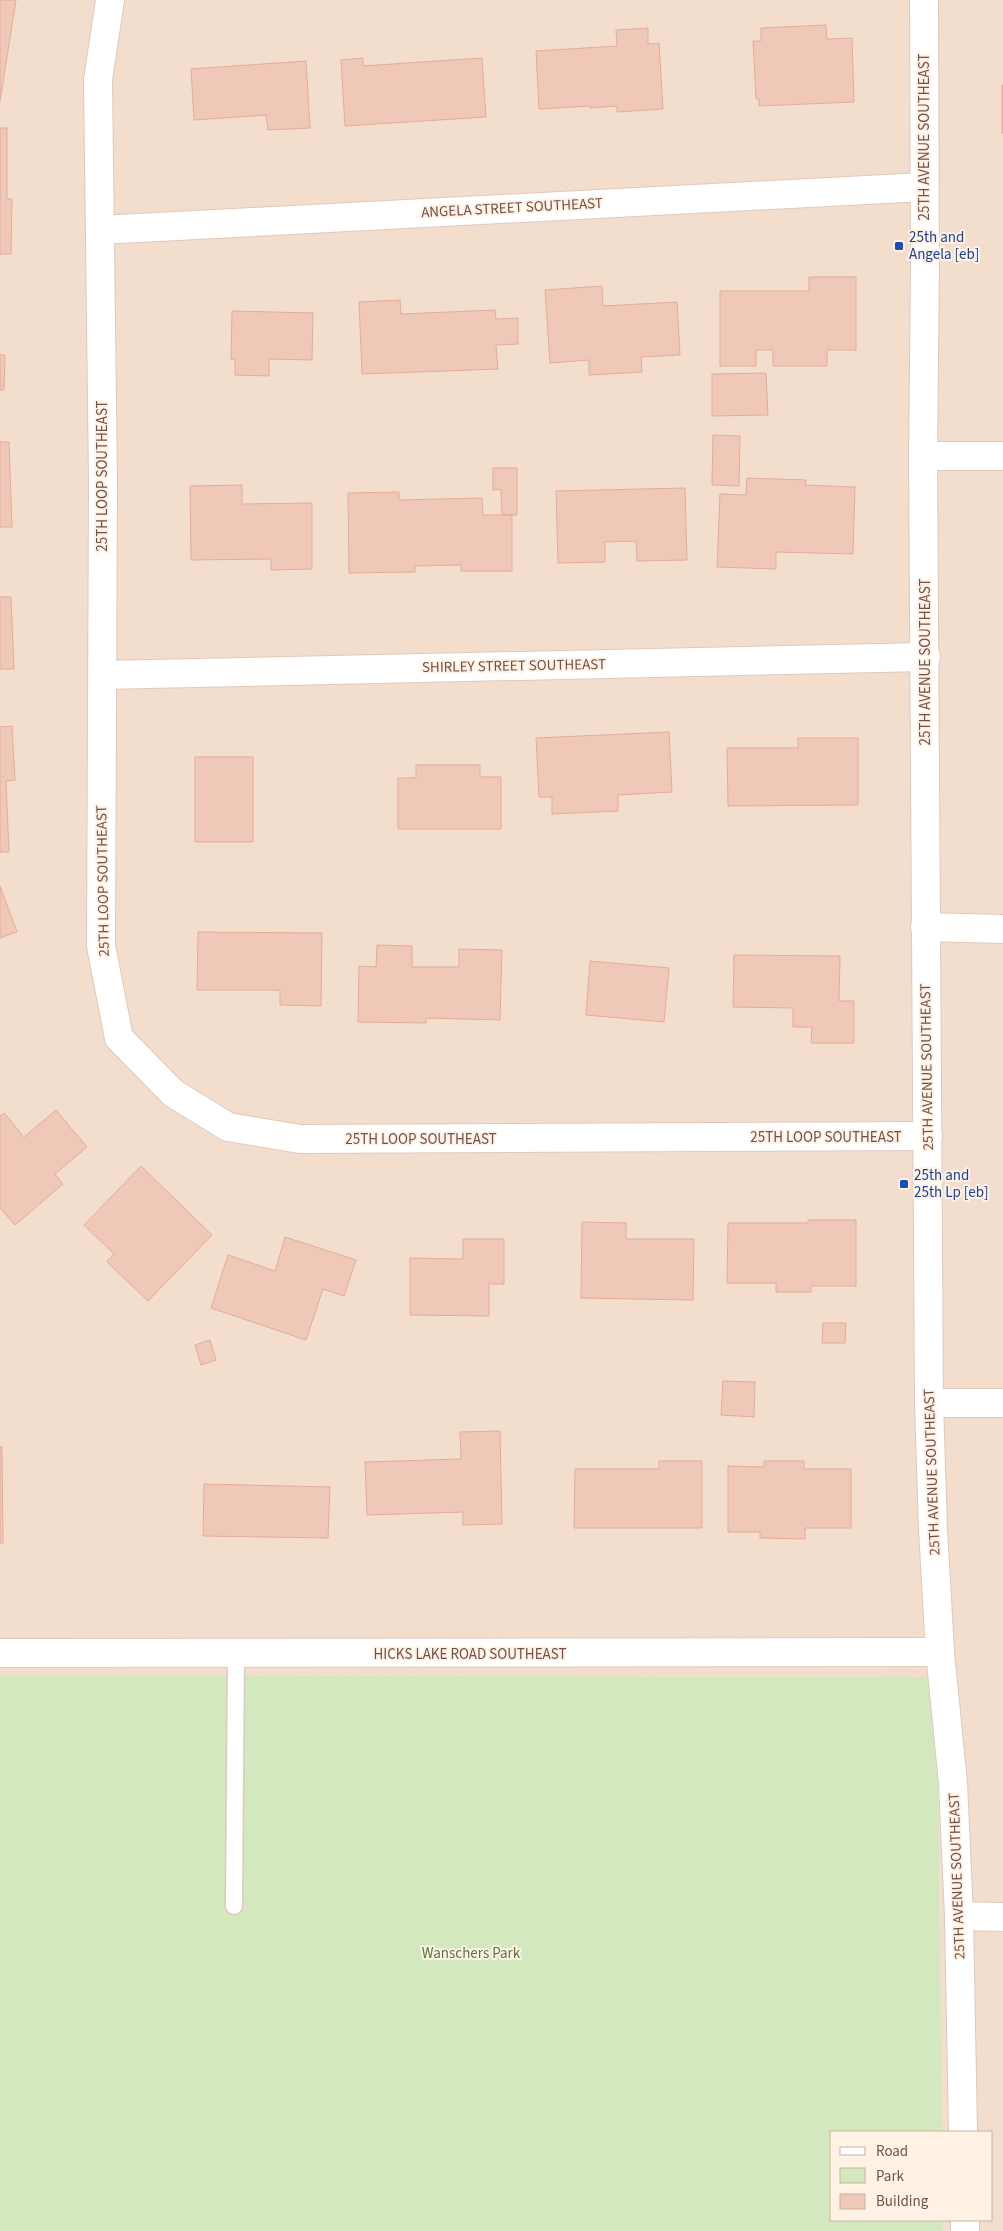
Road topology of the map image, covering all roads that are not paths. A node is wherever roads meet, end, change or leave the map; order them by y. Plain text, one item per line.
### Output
1 (110, 0) edge
2 (924, 0) edge
3 (924, 187) junction
4 (100, 230) junction
5 (923, 456) junction
6 (1003, 456) edge
7 (926, 657) junction
8 (102, 675) junction
9 (925, 927) junction
10 (1003, 929) edge
11 (928, 1136) junction
12 (929, 1403) junction
13 (1003, 1403) edge
14 (940, 1652) junction
15 (0, 1653) edge
16 (236, 1655) junction
17 (234, 1906) dead end
18 (959, 1916) junction
19 (1003, 1918) edge
20 (963, 2131) edge

1 - 4 street, 25TH LOOP SOUTHEAST
2 - 3 street, 25TH AVENUE SOUTHEAST
3 - 4 street, ANGELA STREET SOUTHEAST
3 - 5 street, 25TH AVENUE SOUTHEAST
4 - 8 street, 25TH LOOP SOUTHEAST
5 - 6 street
5 - 7 street, 25TH AVENUE SOUTHEAST
7 - 8 street, SHIRLEY STREET SOUTHEAST
7 - 9 street, 25TH AVENUE SOUTHEAST
8 - 11 street, 25TH LOOP SOUTHEAST
9 - 10 street
9 - 11 street, 25TH AVENUE SOUTHEAST
11 - 12 street, 25TH AVENUE SOUTHEAST
12 - 13 street
12 - 14 street, 25TH AVENUE SOUTHEAST
14 - 16 street, HICKS LAKE ROAD SOUTHEAST
14 - 18 street, 25TH AVENUE SOUTHEAST
15 - 16 street, HICKS LAKE ROAD SOUTHEAST
16 - 17 lane
18 - 19 street
18 - 20 street, 25TH AVENUE SOUTHEAST

